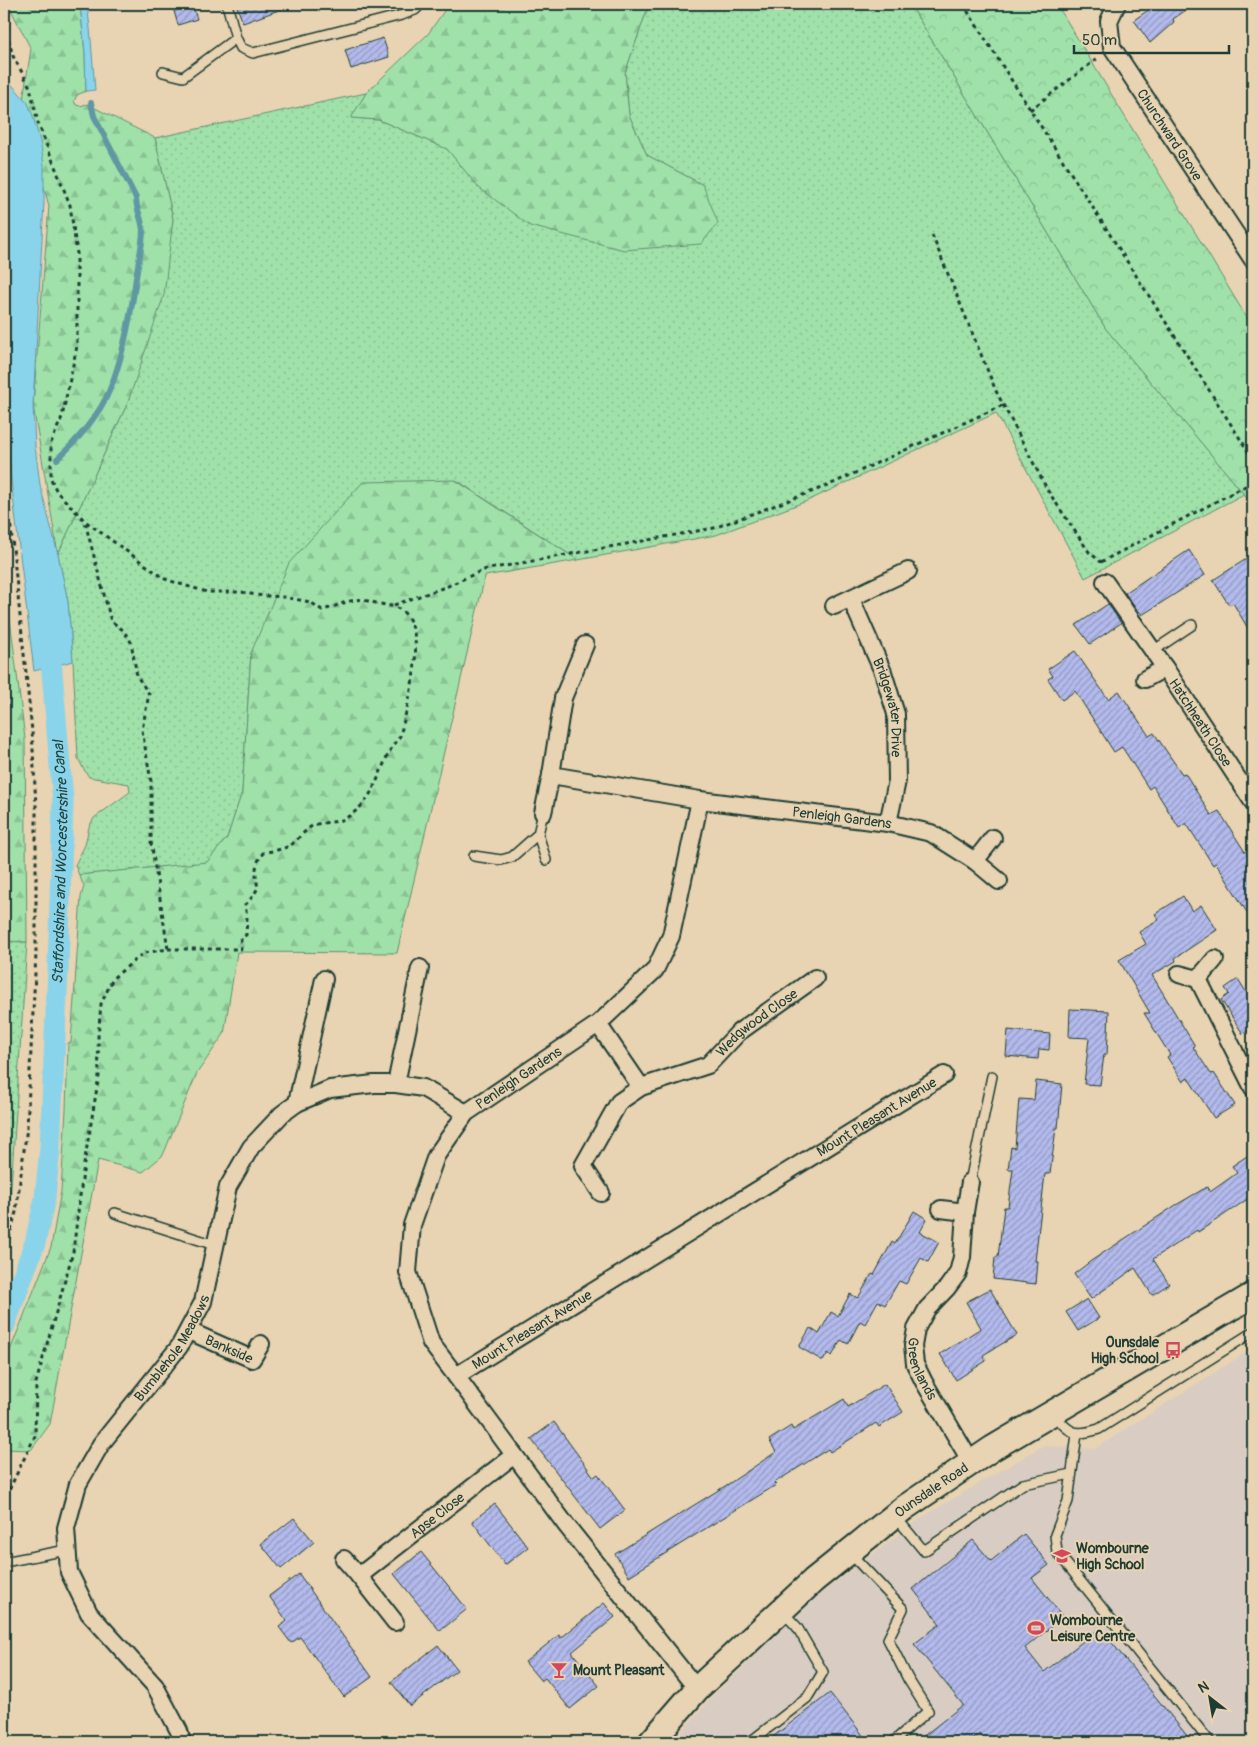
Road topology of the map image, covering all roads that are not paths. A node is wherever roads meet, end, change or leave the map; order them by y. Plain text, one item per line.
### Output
1 (227, 4) edge
2 (421, 4) edge
3 (1117, 4) edge
4 (236, 38) junction
5 (163, 72) dead end
6 (1253, 260) edge
7 (908, 571) dead end
8 (1105, 582) road end
9 (851, 599) junction
10 (834, 606) dead end
11 (1192, 625) dead end
12 (585, 645) dead end
13 (1153, 651) junction
14 (1165, 668) junction
15 (1145, 679) dead end
16 (551, 775) junction
17 (700, 800) junction
18 (1253, 802) edge
19 (543, 813) joint
20 (888, 823) junction
21 (538, 834) junction
22 (993, 838) dead end
23 (474, 856) dead end
24 (546, 860) dead end
25 (975, 861) junction
26 (999, 881) dead end
27 (1215, 960) dead end
28 (420, 968) dead end
29 (1179, 974) dead end
30 (815, 978) dead end
31 (324, 979) dead end
32 (1198, 979) junction
33 (598, 1024) junction
34 (944, 1075) dead end
35 (992, 1076) dead end
36 (396, 1084) junction
37 (641, 1087) junction
38 (1253, 1088) edge
39 (297, 1103) junction
40 (466, 1113) junction
41 (970, 1182) joint
42 (601, 1193) dead end
43 (941, 1209) dead end
44 (964, 1212) junction
45 (115, 1213) dead end
46 (215, 1244) junction
47 (1253, 1295) edge
48 (189, 1331) junction
49 (1253, 1332) edge
50 (260, 1344) dead end
51 (456, 1376) junction
52 (1053, 1413) junction
53 (1077, 1434) junction
54 (514, 1455) junction
55 (972, 1462) junction
56 (1071, 1474) junction
57 (895, 1516) junction
58 (67, 1550) junction
59 (849, 1552) junction
60 (344, 1559) dead end
61 (4, 1562) edge
62 (359, 1576) junction
63 (781, 1610) junction
64 (395, 1622) dead end
65 (697, 1689) junction
66 (182, 1742) edge
67 (651, 1742) edge
68 (750, 1742) edge
69 (893, 1742) edge
70 (1210, 1742) edge

1 - 4 lane
2 - 4 lane
3 - 6 street, Churchward Grove
4 - 5 lane
7 - 9 street
8 - 13 street, Hatchheath Close
9 - 10 street
9 - 20 street, Bridgewater Drive
11 - 13 lane
12 - 16 street
13 - 14 street, Hatchheath Close
14 - 15 street, Hatchheath Close
14 - 18 street, Hatchheath Close
16 - 17 street, Penleigh Gardens
16 - 19 street
17 - 20 street, Penleigh Gardens
17 - 33 street, Penleigh Gardens
19 - 21 lane
20 - 25 street, Penleigh Gardens
21 - 23 lane
21 - 24 lane
22 - 25 street
25 - 26 street, Penleigh Gardens
27 - 32 street
28 - 36 street
29 - 32 street
30 - 37 street, Wedgwood Close
31 - 39 street
32 - 38 street
33 - 37 street
33 - 40 street, Penleigh Gardens
34 - 51 street, Mount Pleasant Avenue
35 - 41 lane
36 - 39 street, Bumblehole Meadows
36 - 40 street, Bumblehole Meadows
37 - 42 street, Wedgwood Close
39 - 46 street, Bumblehole Meadows
40 - 51 street, Penleigh Gardens
41 - 44 street, Greenlands
43 - 44 street
44 - 55 street, Greenlands
45 - 46 lane
46 - 48 street, Bumblehole Meadows
47 - 52 street, Ounsdale Road
48 - 50 street, Bankside
48 - 58 street, Bumblehole Meadows
49 - 53 lane
51 - 54 street, Mount Pleasant Avenue
52 - 53 lane
52 - 55 street, Ounsdale Road
53 - 56 lane
54 - 62 street, Apse Close
54 - 65 street, Mount Pleasant Avenue
55 - 57 street, Ounsdale Road
56 - 57 lane
56 - 70 lane
57 - 59 street, Ounsdale Road
58 - 61 lane
58 - 66 street, Bumblehole Meadows
59 - 63 street, Ounsdale Road
59 - 69 lane
60 - 62 street
62 - 64 street
63 - 65 street, Ounsdale Road
63 - 68 lane
65 - 67 street, Ounsdale Road

